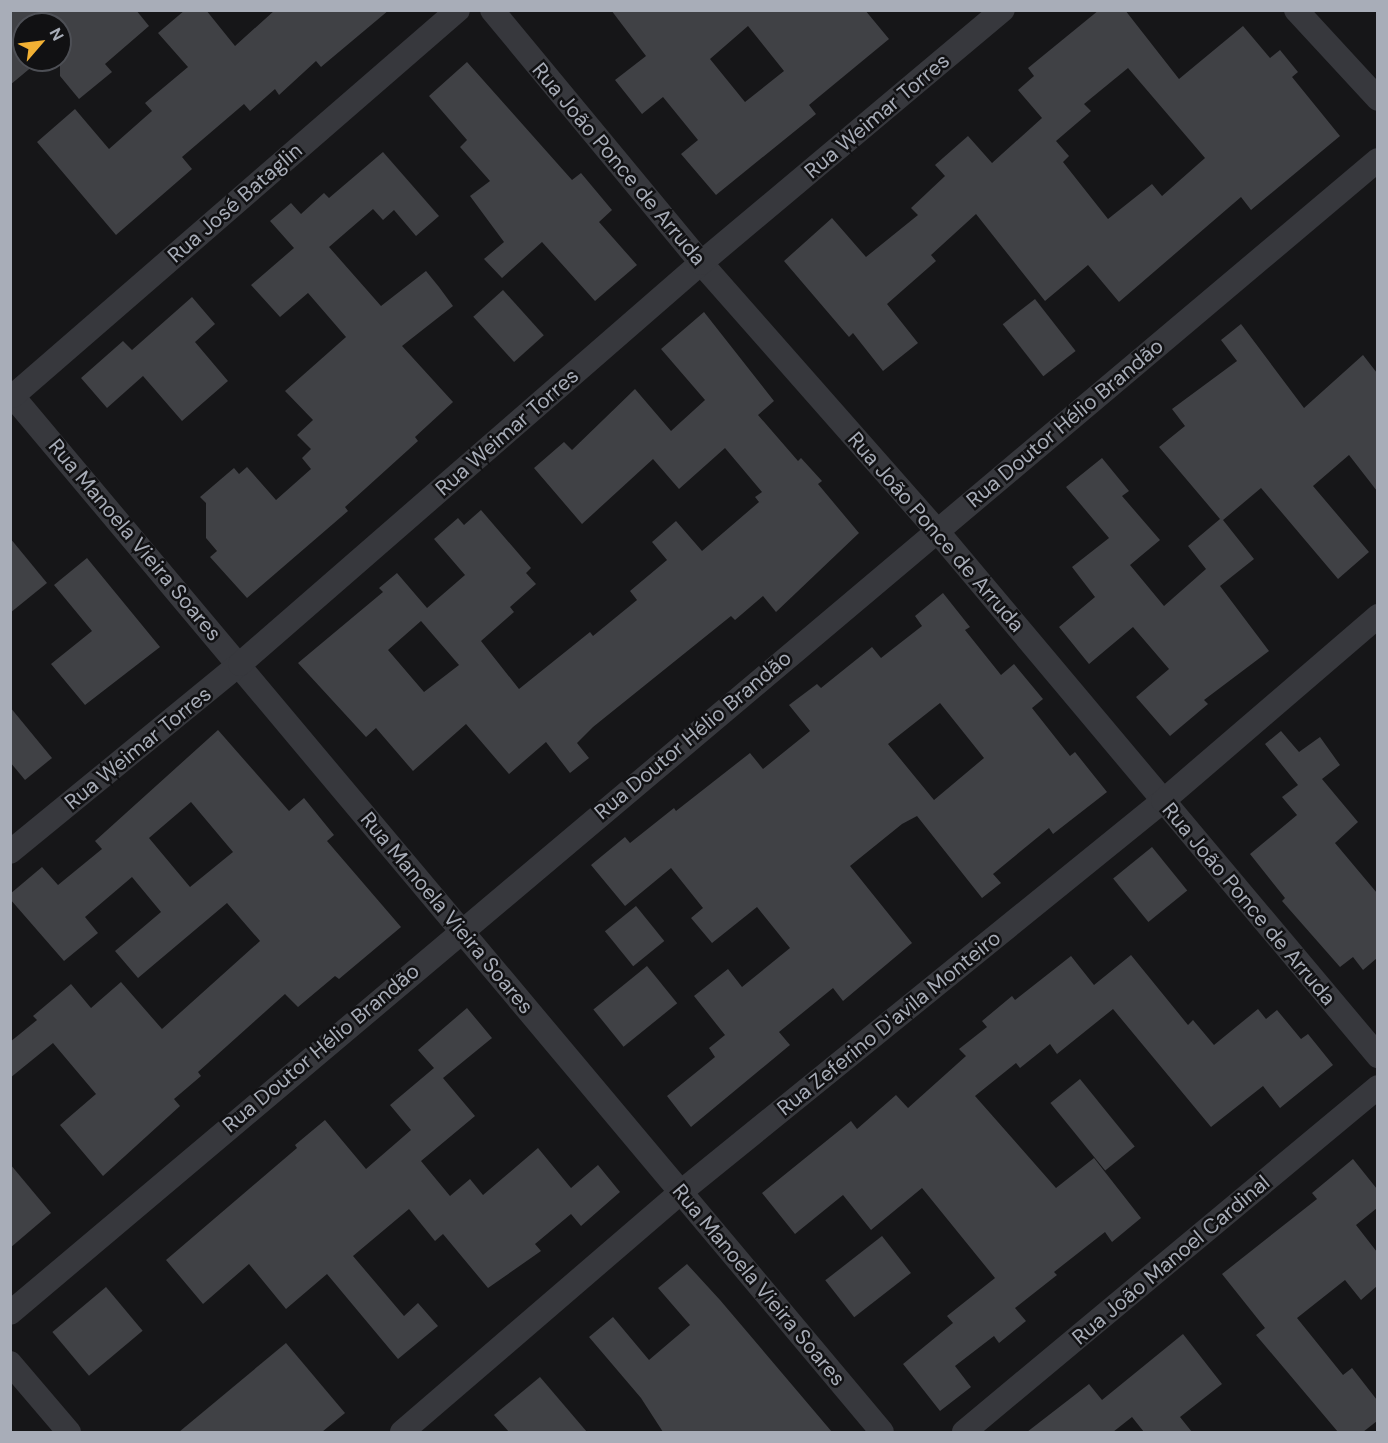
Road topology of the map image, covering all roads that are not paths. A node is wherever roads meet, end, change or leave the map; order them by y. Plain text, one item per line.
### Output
1 (458, 10) edge
2 (492, 10) edge
3 (1003, 10) edge
4 (1296, 10) edge
5 (1377, 99) edge
6 (1377, 159) edge
7 (701, 263) junction
8 (12, 395) edge
9 (937, 531) junction
10 (1377, 616) edge
11 (240, 664) junction
12 (1163, 801) junction
13 (10, 852) edge
14 (460, 930) junction
15 (1377, 1056) edge
16 (1377, 1087) edge
17 (682, 1191) junction
18 (10, 1312) edge
19 (10, 1363) edge
20 (69, 1432) edge
21 (402, 1432) edge
22 (882, 1432) edge
23 (964, 1432) edge

1 - 8 street, Rua José Bataglin
2 - 7 street, Rua João Ponce de Arruda
3 - 7 street, Rua Weimar Torres
4 - 5 street
6 - 9 street, Rua Doutor Hélio Brandão
7 - 9 street, Rua João Ponce de Arruda
7 - 11 street, Rua Weimar Torres
8 - 11 street, Rua Manoela Vieira Soares
9 - 12 street, Rua João Ponce de Arruda
9 - 14 street, Rua Doutor Hélio Brandão
10 - 12 street, Rua Zeferino D'avila Monteiro
11 - 13 street, Rua Weimar Torres
11 - 14 street, Rua Manoela Vieira Soares
12 - 15 street, Rua João Ponce de Arruda
12 - 17 street, Rua Zeferino D'avila Monteiro
14 - 17 street, Rua Manoela Vieira Soares
14 - 18 street, Rua Doutor Hélio Brandão
16 - 23 street, Rua João Manoel Cardinal
17 - 21 street, Rua Zeferino D'avila Monteiro
17 - 22 street, Rua Manoela Vieira Soares
19 - 20 street

